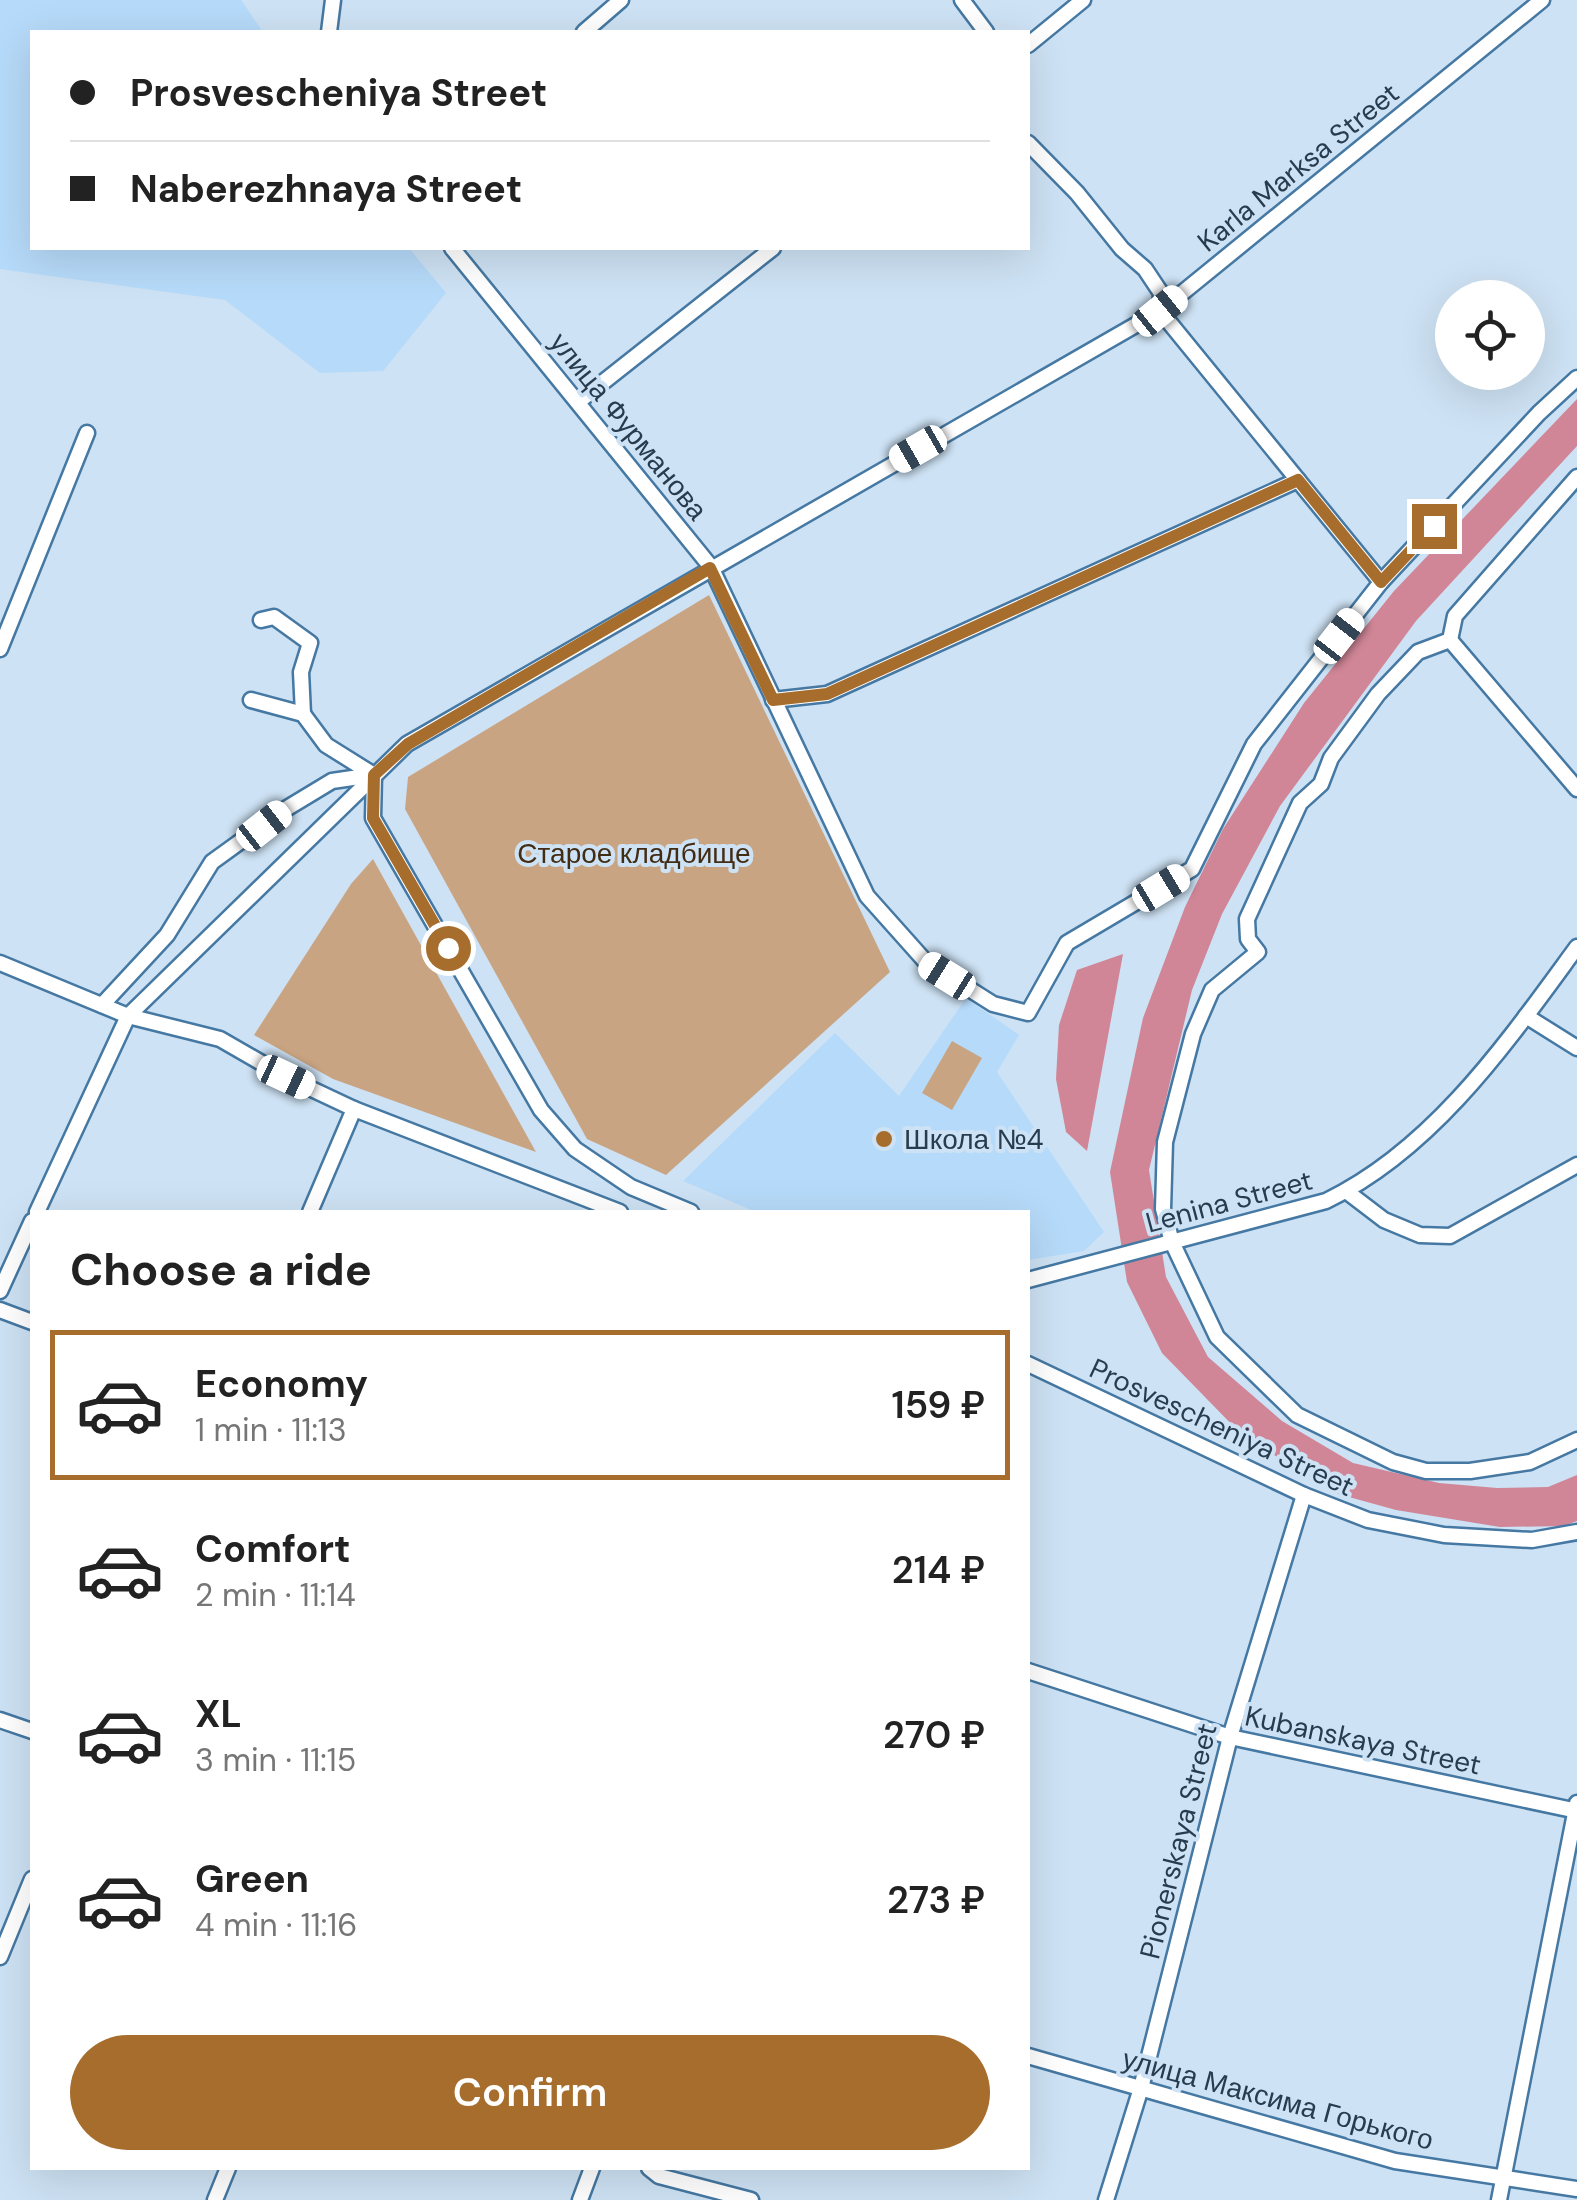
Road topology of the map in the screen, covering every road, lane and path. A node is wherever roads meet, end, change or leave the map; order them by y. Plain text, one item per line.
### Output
1 (350, 0) edge
2 (621, 0) edge
3 (962, 0) edge
4 (1083, 0) edge
5 (1542, 0) edge
6 (332, 6) edge
7 (586, 30) edge
8 (984, 30) edge
9 (1030, 44) edge
10 (1030, 146) edge
11 (454, 250) edge
12 (770, 250) edge
13 (1160, 311) junction
14 (1577, 378) edge
15 (578, 402) junction
16 (87, 433) dead end
17 (1577, 477) edge
18 (1298, 480) junction
19 (710, 568) junction
20 (1381, 582) junction
21 (261, 620) dead end
22 (1450, 640) junction
23 (0, 650) edge
24 (251, 700) dead end
25 (773, 700) junction
26 (303, 714) junction
27 (374, 775) junction
28 (1577, 789) edge
29 (1577, 947) edge
30 (0, 963) edge
31 (102, 1005) junction
32 (128, 1016) junction
33 (1526, 1016) junction
34 (1577, 1048) edge
35 (354, 1109) junction
36 (1577, 1165) edge
37 (631, 1187) junction
38 (1346, 1191) junction
39 (37, 1210) edge
40 (311, 1210) edge
41 (615, 1210) edge
42 (621, 1210) edge
43 (685, 1210) edge
44 (30, 1225) edge
45 (1172, 1242) junction
46 (1030, 1280) edge
47 (0, 1291) edge
48 (0, 1310) edge
49 (30, 1321) edge
50 (1030, 1365) edge
51 (1577, 1440) edge
52 (1304, 1496) junction
53 (1577, 1532) edge
54 (1030, 1672) edge
55 (0, 1720) edge
56 (30, 1730) edge
57 (1230, 1737) junction
58 (1576, 1808) edge
59 (30, 1884) edge
60 (0, 1957) edge
61 (1030, 2057) edge
62 (1141, 2088) junction
63 (227, 2170) edge
64 (591, 2170) edge
65 (651, 2170) edge
66 (1504, 2180) junction
67 (1577, 2190) edge
68 (215, 2200) edge
69 (580, 2200) edge
70 (751, 2200) edge
71 (1106, 2200) edge
72 (1500, 2200) edge

1 - 6 street
2 - 7 street
3 - 8 street
4 - 9 street
5 - 13 street, Karla Marksa Street
10 - 13 street
11 - 15 street, улица Фурманова
12 - 15 street
13 - 18 street
13 - 19 street, Karla Marksa Street
14 - 20 street
15 - 19 street, улица Фурманова
16 - 23 street
17 - 22 street
18 - 20 street
18 - 25 street
19 - 25 street, улица Фурманова
19 - 27 street, Karla Marksa Street
20 - 25 street, улица Фурманова
21 - 26 street
22 - 28 street
22 - 45 street
24 - 26 street
26 - 27 street
27 - 31 street
27 - 32 street, Karla Marksa Street
27 - 37 street
29 - 33 street, Lenina Street
30 - 31 street
31 - 32 street
32 - 35 street
32 - 39 street
33 - 34 street
33 - 38 street, Lenina Street
35 - 40 street
35 - 41 street
36 - 38 street
37 - 42 street
37 - 43 street
38 - 45 street, Lenina Street
44 - 47 street
45 - 46 street, Lenina Street
45 - 51 street
48 - 49 street
50 - 52 street, Prosvescheniya Street
52 - 53 street, Prosvescheniya Street
52 - 57 street, Pionerskaya Street
54 - 57 street, Kubanskaya Street
55 - 56 street
57 - 58 street, Kubanskaya Street
57 - 62 street, Pionerskaya Street
58 - 66 street
59 - 60 street
61 - 62 street, улица Максима Горького
62 - 66 street, улица Максима Горького
62 - 71 street, Pionerskaya Street
63 - 68 street
64 - 69 street
65 - 70 street
66 - 67 street, улица Максима Горького
66 - 72 street

